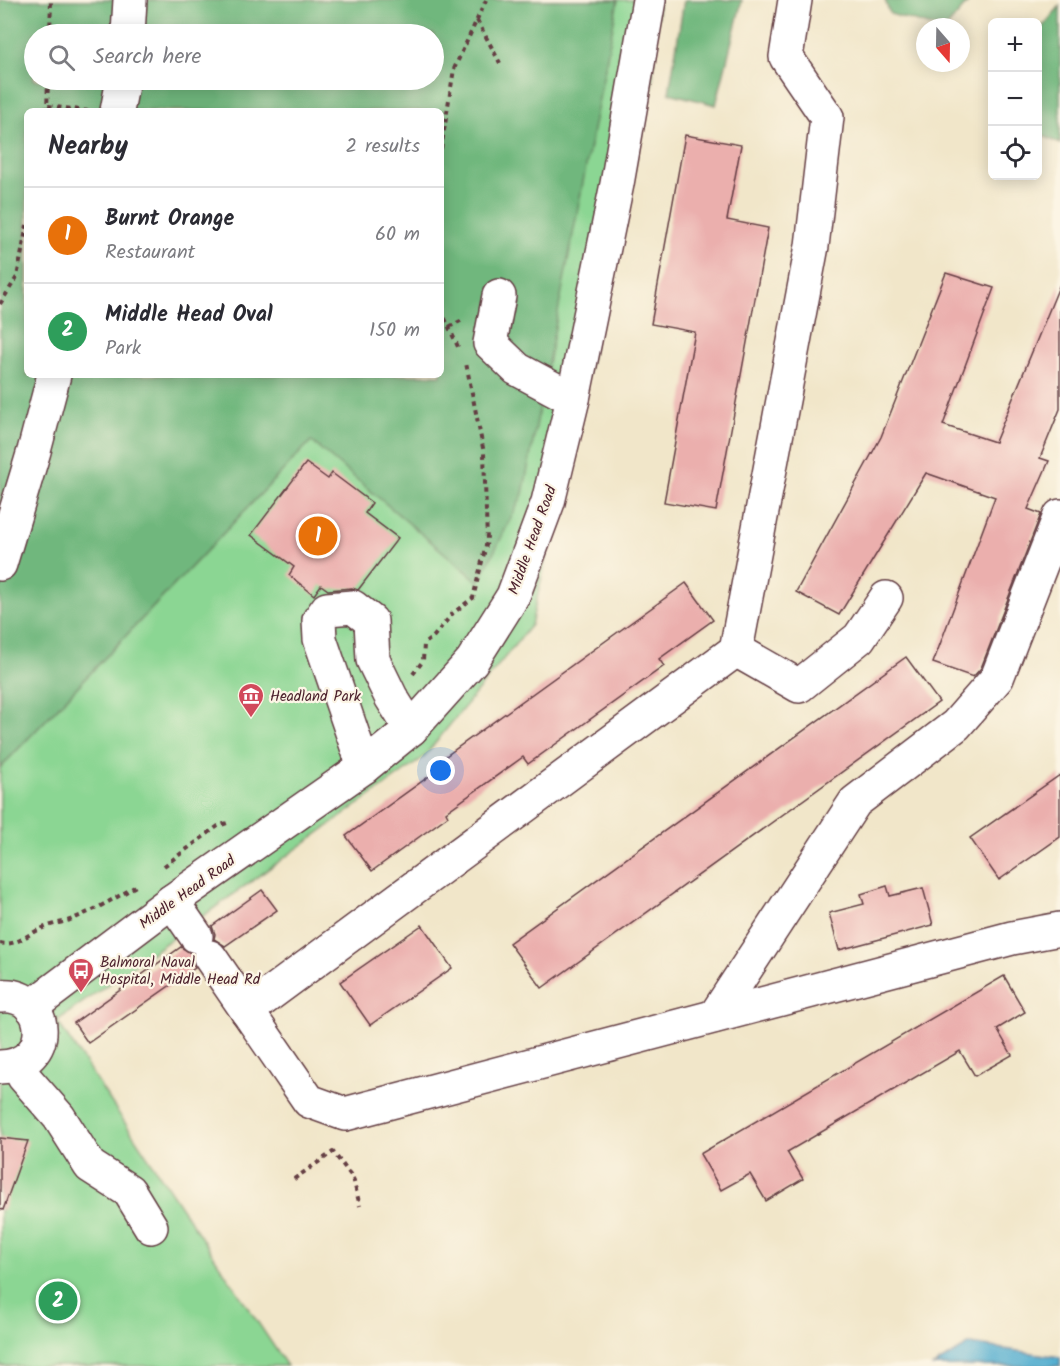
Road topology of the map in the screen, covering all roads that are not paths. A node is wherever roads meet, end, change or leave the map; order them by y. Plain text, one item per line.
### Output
1 (130, 0) edge
2 (649, 0) edge
3 (795, 0) edge
4 (129, 24) edge
5 (121, 90) edge
6 (118, 108) edge
7 (499, 296) dead end
8 (53, 378) edge
9 (573, 399) junction
10 (1060, 516) edge
11 (0, 564) edge
12 (886, 598) dead end
13 (736, 650) junction
14 (411, 729) junction
15 (364, 767) junction
16 (172, 901) junction
17 (1060, 929) edge
18 (0, 996) edge
19 (31, 1007) junction
20 (247, 1011) junction
21 (715, 1016) junction
22 (9, 1065) edge
23 (151, 1227) dead end

1 - 4 street
2 - 9 street, Middle Head Road
3 - 13 street
5 - 6 street
7 - 9 street
8 - 11 street
9 - 14 street, Middle Head Road
10 - 21 street
12 - 13 street
13 - 20 street
14 - 15 street, Middle Head Road
14 - 15 street
15 - 16 street, Middle Head Road
16 - 19 street, Middle Head Road
16 - 20 street
17 - 21 street
18 - 19 street
19 - 22 street
20 - 21 street
22 - 23 street

